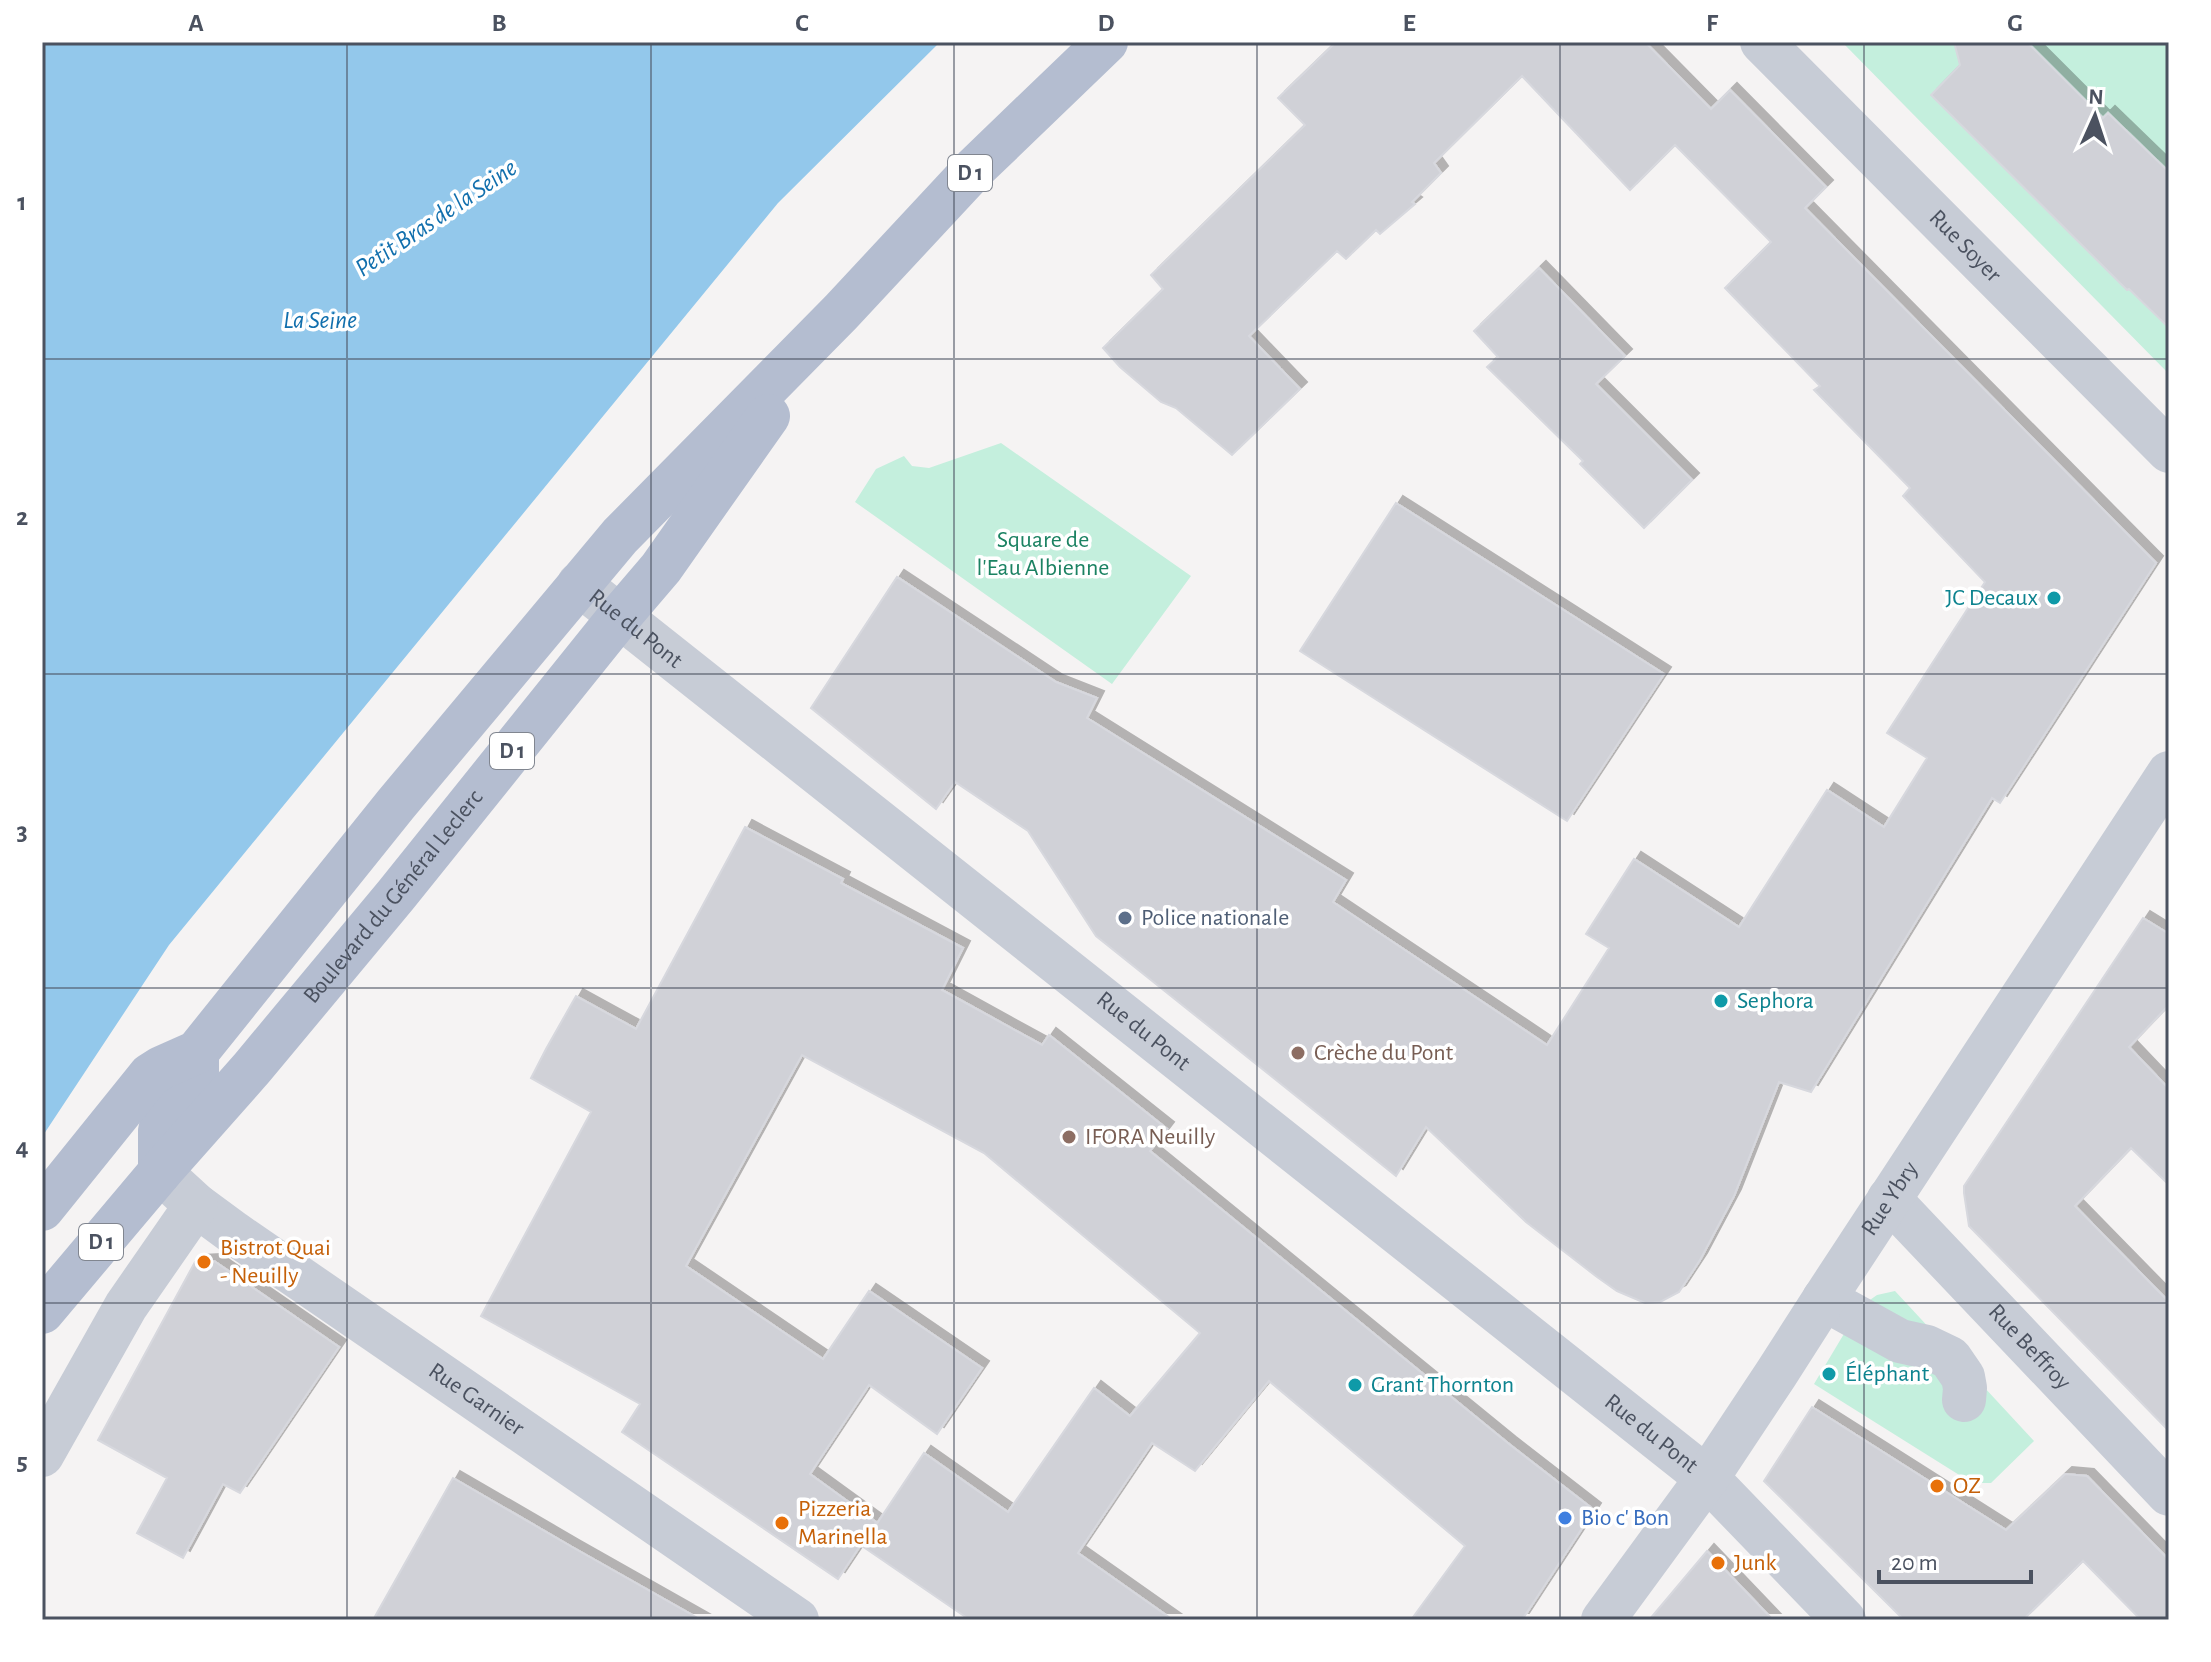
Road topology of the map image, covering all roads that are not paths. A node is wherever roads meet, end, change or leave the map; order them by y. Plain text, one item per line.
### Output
1 (1106, 42) edge
2 (1762, 42) edge
3 (841, 312) junction
4 (2169, 451) edge
5 (579, 584) junction
6 (620, 616) junction
7 (2169, 773) edge
8 (197, 1052) junction
9 (160, 1172) junction
10 (1889, 1199) junction
11 (196, 1205) junction
12 (42, 1209) edge
13 (1824, 1299) junction
14 (42, 1312) edge
15 (1964, 1400) dead end
16 (42, 1455) edge
17 (1707, 1478) junction
18 (2169, 1494) edge
19 (777, 1615) edge
20 (1603, 1620) edge
21 (1844, 1620) edge

1 - 3 main road, Boulevard du Général Leclerc / D 1
2 - 4 street, Rue Soyer
3 - 5 main road, Boulevard du Général Leclerc / D 1
3 - 6 main road, Boulevard du Général Leclerc / D 1
5 - 6 street, Rue du Pont
5 - 8 main road, Boulevard du Général Leclerc / D 1
6 - 9 main road, Boulevard du Général Leclerc / D 1
6 - 17 street, Rue du Pont
7 - 10 street, Rue Ybry
8 - 9 main road
8 - 12 main road, Boulevard du Général Leclerc / D 1
9 - 11 street, Rue Garnier
9 - 14 main road, Boulevard du Général Leclerc / D 1
10 - 13 street, Rue Ybry
10 - 18 street, Rue Beffroy
11 - 16 street
11 - 19 street, Rue Garnier
13 - 15 street
13 - 17 street, Rue Ybry
17 - 20 street, Rue Ybry
17 - 21 street, Rue du Pont

